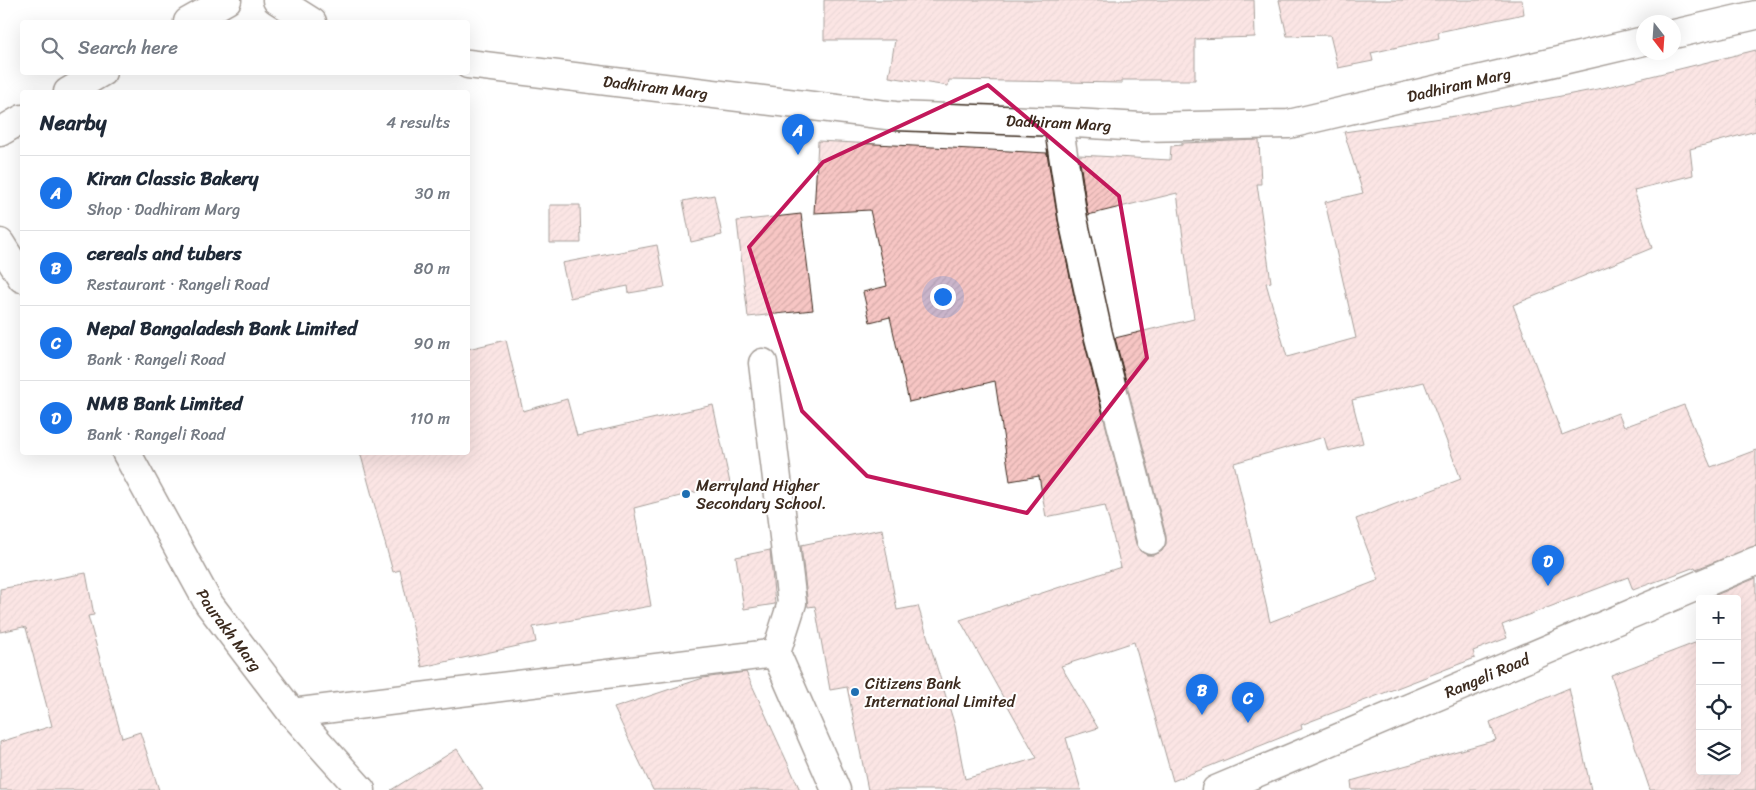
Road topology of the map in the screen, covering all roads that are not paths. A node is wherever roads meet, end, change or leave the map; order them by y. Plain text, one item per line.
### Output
1 (227, 0) edge
2 (277, 0) edge
3 (1756, 15) edge
4 (192, 20) edge
5 (309, 20) edge
6 (1681, 32) edge
7 (1636, 43) edge
8 (470, 64) edge
9 (97, 75) edge
10 (71, 90) edge
11 (20, 120) edge
12 (1058, 122) junction
13 (0, 132) edge
14 (0, 243) edge
15 (20, 275) edge
16 (762, 363) dead end
17 (128, 455) edge
18 (1151, 540) dead end
19 (1756, 561) edge
20 (776, 653) junction
21 (292, 713) junction
22 (361, 790) edge
23 (836, 790) edge
24 (1216, 790) edge

1 - 4 street
2 - 5 street
3 - 6 street
7 - 12 street, Dadhiram Marg
8 - 12 street, Dadhiram Marg
9 - 10 street
11 - 13 street
12 - 18 street
14 - 15 street
16 - 20 street
17 - 21 street, Paurakh Marg
19 - 24 street, Rangeli Road
20 - 21 street
20 - 23 street
21 - 22 street, Paurakh Marg

